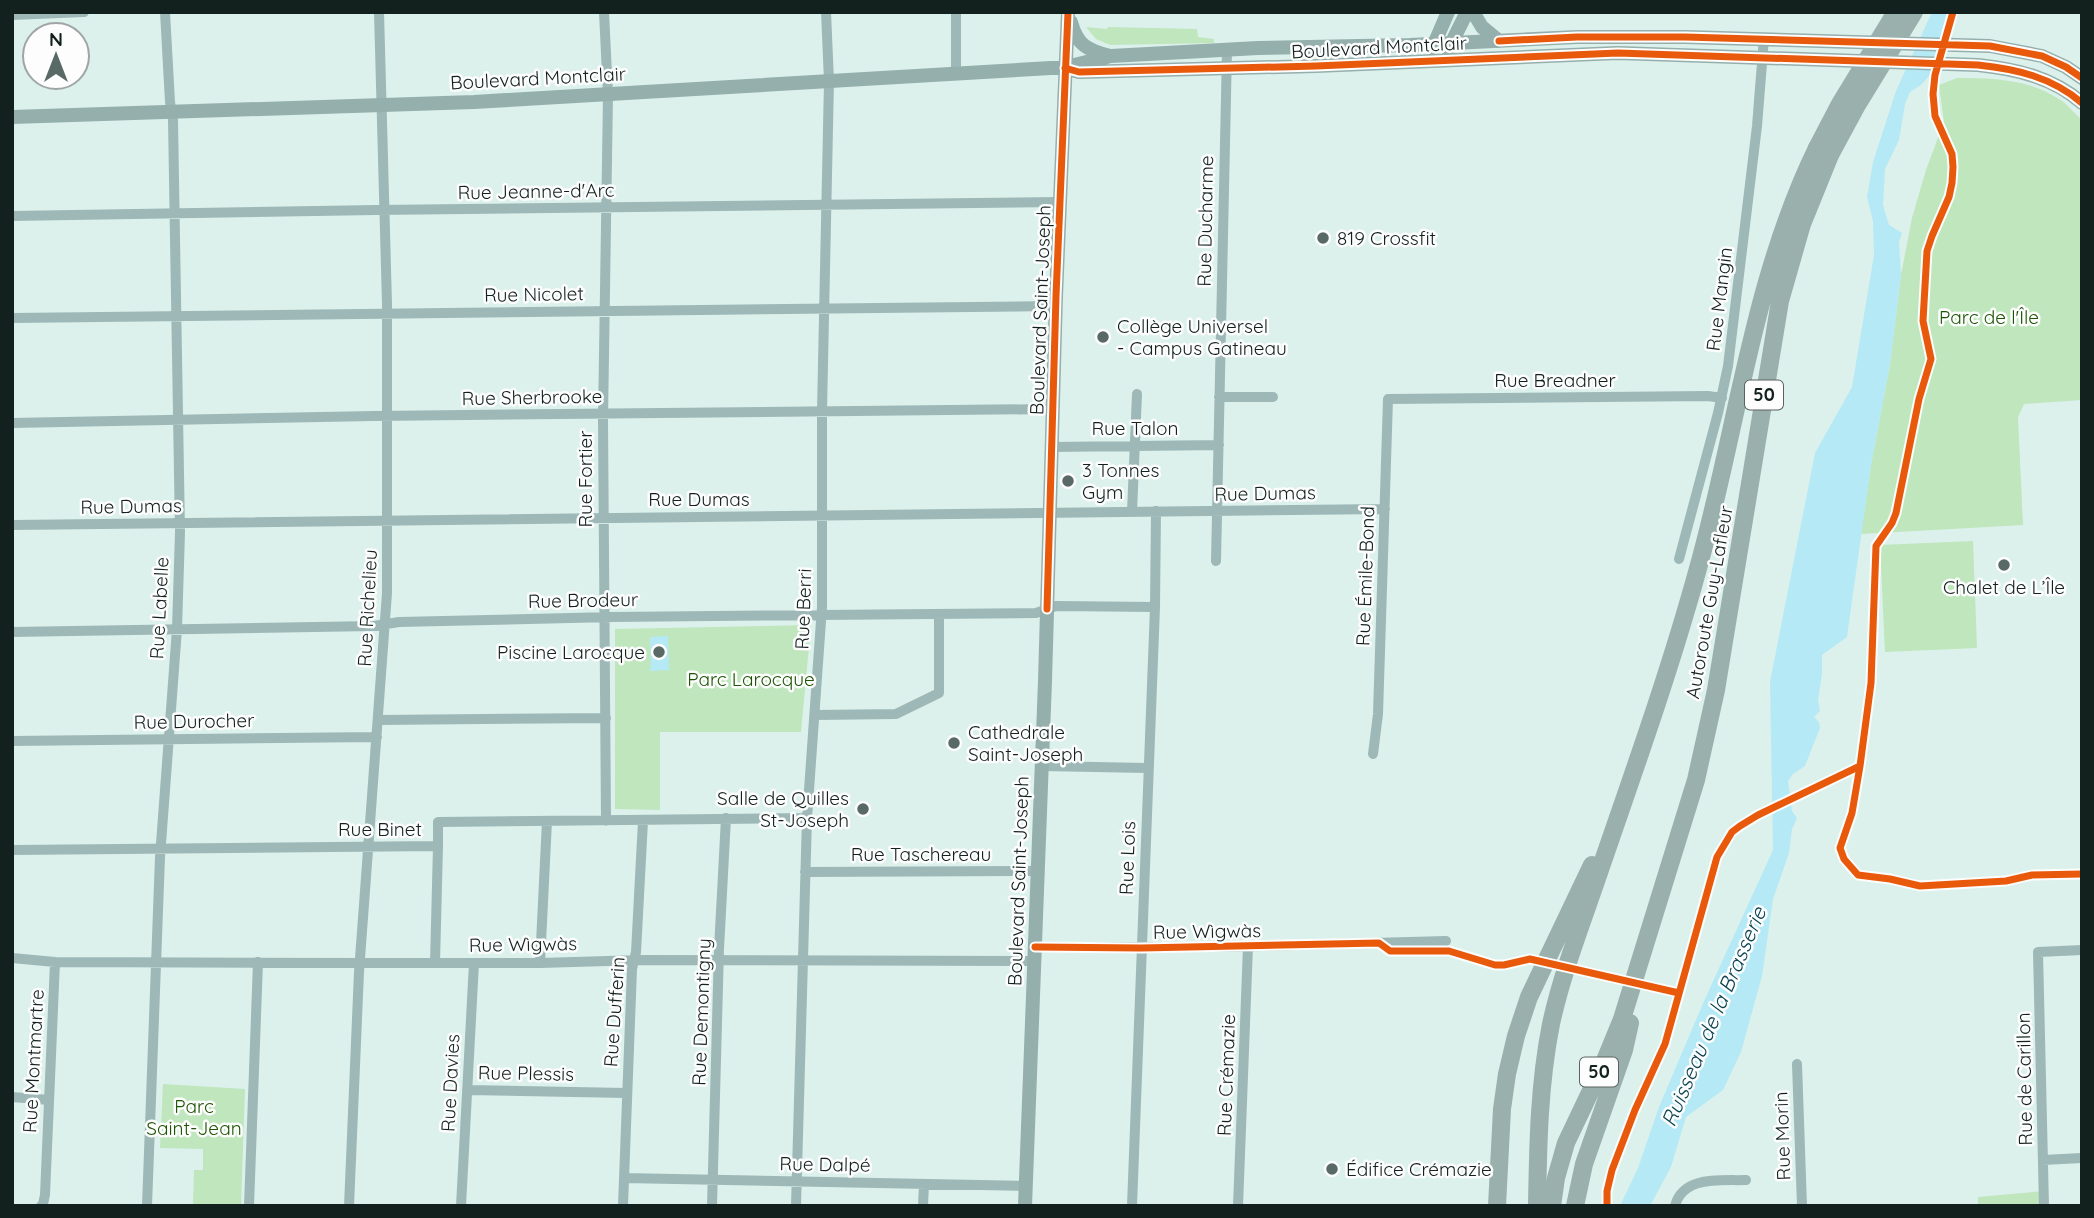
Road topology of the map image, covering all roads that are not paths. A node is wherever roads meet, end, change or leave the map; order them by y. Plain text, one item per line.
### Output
1 (84, 12) edge
2 (165, 12) edge
3 (379, 12) edge
4 (604, 12) edge
5 (826, 12) edge
6 (956, 12) edge
7 (1068, 12) edge
8 (1448, 12) edge
9 (1470, 12) edge
10 (1896, 12) edge
11 (1914, 12) edge
12 (12, 15) edge
13 (1764, 38) junction
14 (1499, 41) junction
15 (1452, 43) junction
16 (1434, 44) junction
17 (1227, 50) junction
18 (1111, 56) junction
19 (1763, 57) junction
20 (1434, 60) junction
21 (1065, 68) junction
22 (1226, 69) junction
23 (956, 74) junction
24 (2082, 78) edge
25 (829, 81) junction
26 (608, 94) junction
27 (2082, 103) edge
28 (382, 104) junction
29 (171, 111) junction
30 (12, 117) edge
31 (1824, 151) junction
32 (1060, 202) junction
33 (826, 206) junction
34 (606, 207) junction
35 (384, 210) junction
36 (175, 214) junction
37 (12, 216) edge
38 (1055, 306) junction
39 (825, 308) junction
40 (605, 310) junction
41 (387, 313) junction
42 (176, 316) junction
43 (12, 318) edge
44 (1137, 394) dead end
45 (1219, 397) junction
46 (1273, 397) dead end
47 (1722, 398) junction
48 (1388, 399) joint
49 (1053, 409) junction
50 (822, 411) junction
51 (603, 413) junction
52 (388, 416) junction
53 (177, 419) junction
54 (12, 423) edge
55 (1219, 445) junction
56 (1135, 446) junction
57 (1052, 447) junction
58 (1385, 509) junction
59 (1156, 511) junction
60 (1218, 511) junction
61 (1132, 512) junction
62 (1050, 514) junction
63 (822, 516) junction
64 (602, 517) junction
65 (388, 520) junction
66 (180, 523) junction
67 (12, 525) edge
68 (1679, 559) dead end
69 (1216, 561) dead end
70 (1155, 607) junction
71 (1047, 609) junction
72 (939, 614) junction
73 (821, 615) junction
74 (604, 618) junction
75 (384, 624) junction
76 (177, 629) junction
77 (12, 632) edge
78 (815, 715) junction
79 (606, 718) junction
80 (378, 720) junction
81 (377, 737) junction
82 (169, 739) junction
83 (12, 741) edge
84 (1373, 754) dead end
85 (1042, 766) junction
86 (1637, 766) junction
87 (1147, 768) junction
88 (726, 818) junction
89 (807, 818) junction
90 (547, 821) junction
91 (606, 821) junction
92 (643, 821) junction
93 (438, 846) junction
94 (368, 847) junction
95 (161, 848) junction
96 (12, 850) edge
97 (1038, 871) junction
98 (805, 872) junction
99 (1648, 937) junction
100 (1446, 941) dead end
101 (1248, 946) junction
102 (1141, 948) junction
103 (2082, 950) edge
104 (1035, 954) junction
105 (12, 958) edge
106 (634, 960) junction
107 (156, 961) junction
108 (719, 961) junction
109 (803, 961) junction
110 (55, 962) junction
111 (258, 962) junction
112 (474, 962) junction
113 (540, 962) junction
114 (360, 963) junction
115 (436, 963) junction
116 (1797, 1064) dead end
117 (467, 1090) junction
118 (626, 1093) junction
119 (12, 1097) edge
120 (49, 1100) junction
121 (2082, 1158) edge
122 (2043, 1160) junction
123 (624, 1178) junction
124 (714, 1180) junction
125 (1746, 1180) dead end
126 (797, 1181) junction
127 (924, 1184) junction
128 (1026, 1186) junction
129 (42, 1205) edge
130 (146, 1206) edge
131 (249, 1206) edge
132 (349, 1206) edge
133 (461, 1206) edge
134 (622, 1206) edge
135 (712, 1206) edge
136 (796, 1206) edge
137 (923, 1206) edge
138 (1025, 1206) edge
139 (1132, 1206) edge
140 (1238, 1206) edge
141 (1497, 1206) edge
142 (1537, 1206) edge
143 (1552, 1206) edge
144 (1574, 1206) edge
145 (1675, 1206) edge
146 (1802, 1206) edge
147 (2045, 1206) edge

1 - 12 street
2 - 29 street, Rue Labelle
3 - 28 street, Rue Richelieu
4 - 26 street, Rue Fortier
5 - 25 street, Rue Berri
6 - 23 street
7 - 18 main road
7 - 21 main road, Boulevard Saint-Joseph
8 - 16 main road
9 - 14 main road
9 - 15 main road
10 - 31 highway, Autoroute Guy-Lafleur / 50, bridge
11 - 31 highway, Autoroute Guy-Lafleur / 50, bridge
13 - 14 main road, Boulevard Montclair
13 - 19 street, Rue Mangin
13 - 24 main road, Boulevard Montclair
14 - 15 main road, Boulevard Montclair
15 - 16 main road, Boulevard Montclair
15 - 20 main road
16 - 17 main road, Boulevard Montclair
16 - 20 main road
17 - 18 main road, Boulevard Montclair
17 - 22 street, Rue Ducharme
18 - 21 main road, Boulevard Montclair
19 - 20 main road, Boulevard Montclair
19 - 27 main road, Boulevard Montclair
19 - 47 street, Rue Mangin
20 - 22 main road, Boulevard Montclair
21 - 22 main road, Boulevard Montclair
21 - 23 main road, Boulevard Montclair
21 - 32 main road, Boulevard Saint-Joseph
22 - 45 street, Rue Ducharme
23 - 25 main road, Boulevard Montclair
25 - 26 main road, Boulevard Montclair
25 - 33 street, Rue Berri
26 - 28 main road, Boulevard Montclair
26 - 34 street, Rue Fortier
28 - 29 main road, Boulevard Montclair
28 - 35 street, Rue Richelieu
29 - 30 main road, Boulevard Montclair
29 - 36 street, Rue Labelle
31 - 86 highway, Autoroute Guy-Lafleur / 50
31 - 99 highway, Autoroute Guy-Lafleur / 50
32 - 33 street, Rue Jeanne-d'Arc
32 - 38 main road, Boulevard Saint-Joseph
33 - 34 street, Rue Jeanne-d'Arc
33 - 39 street, Rue Berri
34 - 35 street, Rue Jeanne-d'Arc
34 - 40 street, Rue Fortier
35 - 36 street, Rue Jeanne-d'Arc
35 - 41 street, Rue Richelieu
36 - 37 street, Rue Jeanne-d'Arc
36 - 42 street, Rue Labelle
38 - 39 street, Rue Nicolet
38 - 49 main road, Boulevard Saint-Joseph
39 - 40 street, Rue Nicolet
39 - 50 street, Rue Berri
40 - 41 street, Rue Nicolet
40 - 51 street, Rue Fortier
41 - 42 street, Rue Nicolet
41 - 52 street, Rue Richelieu
42 - 43 street, Rue Nicolet
42 - 53 street, Rue Labelle
44 - 56 street
45 - 46 street
45 - 55 street, Rue Ducharme
47 - 48 street, Rue Breadner
47 - 68 street, Rue Mangin
48 - 58 street, Rue Émile-Bond
49 - 50 street, Rue Sherbrooke
49 - 57 main road, Boulevard Saint-Joseph
50 - 51 street, Rue Sherbrooke
50 - 63 street, Rue Berri
51 - 52 street, Rue Sherbrooke
51 - 64 street, Rue Fortier
52 - 53 street, Rue Sherbrooke
52 - 65 street, Rue Richelieu
53 - 54 street, Rue Sherbrooke
53 - 66 street, Rue Labelle
55 - 56 street, Rue Talon
55 - 60 street, Rue Ducharme
56 - 57 street, Rue Talon
56 - 61 street
57 - 62 main road, Boulevard Saint-Joseph
58 - 60 street, Rue Dumas
58 - 84 street, Rue Émile-Bond
59 - 60 street, Rue Dumas
59 - 61 street, Rue Dumas
59 - 70 street, Rue Lois
60 - 69 street, Rue Ducharme
61 - 62 street, Rue Dumas
62 - 63 street, Rue Dumas
62 - 71 main road, Boulevard Saint-Joseph
63 - 64 street, Rue Dumas
63 - 73 street, Rue Berri
64 - 65 street, Rue Dumas
64 - 74 street, Rue Fortier
65 - 66 street, Rue Dumas
65 - 75 street, Rue Richelieu
66 - 67 street, Rue Dumas
66 - 76 street, Rue Labelle
70 - 71 street, Rue Brodeur
70 - 87 street, Rue Lois
71 - 72 street, Rue Brodeur
71 - 85 main road, Boulevard Saint-Joseph
72 - 73 street, Rue Brodeur
72 - 78 street
73 - 74 street, Rue Brodeur
73 - 78 street, Rue Berri
74 - 75 street, Rue Brodeur
74 - 79 street, Rue Fortier
75 - 76 street, Rue Brodeur
75 - 80 street, Rue Richelieu
76 - 77 street, Rue Brodeur
76 - 82 street, Rue Labelle
78 - 89 street, Rue Berri
79 - 80 street
79 - 91 street, Rue Fortier
80 - 81 street, Rue Richelieu
81 - 82 street, Rue Durocher
81 - 94 street, Rue Richelieu
82 - 83 street, Rue Durocher
82 - 95 street, Rue Labelle
85 - 87 street
85 - 97 main road, Boulevard Saint-Joseph
86 - 141 highway
86 - 142 highway, Autoroute Guy-Lafleur / 50
87 - 102 street, Rue Lois
88 - 89 street, Rue Binet
88 - 92 street, Rue Binet
88 - 108 street, Rue Demontigny
89 - 98 street, Rue Berri
90 - 91 street, Rue Binet
90 - 93 street, Rue Binet
90 - 113 street
91 - 92 street, Rue Binet
92 - 106 street, Rue Dufferin
93 - 94 street, Rue Binet
93 - 115 street
94 - 95 street, Rue Binet
94 - 114 street, Rue Richelieu
95 - 96 street, Rue Binet
95 - 107 street, Rue Labelle
97 - 98 street, Rue Taschereau
97 - 104 main road, Boulevard Saint-Joseph
98 - 109 street, Rue Berri
99 - 143 highway, Autoroute Guy-Lafleur / 50
99 - 144 highway
100 - 101 street, Rue Wìgwàs
101 - 102 street, Rue Wìgwàs
101 - 140 street, Rue Crémazie
102 - 104 street, Rue Wìgwàs
102 - 139 street, Rue Lois
103 - 122 street, Rue de Carillon
104 - 109 street, Rue Wìgwàs
104 - 128 main road, Boulevard Saint-Joseph
105 - 110 street, Rue Wìgwàs
106 - 108 street, Rue Wìgwàs
106 - 113 street, Rue Wìgwàs
106 - 118 street, Rue Dufferin
107 - 110 street, Rue Wìgwàs
107 - 111 street, Rue Wìgwàs
107 - 130 street, Rue Labelle
108 - 109 street, Rue Wìgwàs
108 - 124 street, Rue Demontigny
109 - 126 street, Rue Berri
110 - 120 street, Rue Montmartre
111 - 114 street, Rue Wìgwàs
111 - 131 street
112 - 113 street, Rue Wìgwàs
112 - 115 street, Rue Wìgwàs
112 - 117 street, Rue Davies
114 - 115 street, Rue Wìgwàs
114 - 132 street, Rue Richelieu
116 - 146 street, Rue Morin
117 - 118 street, Rue Plessis
117 - 133 street, Rue Davies
118 - 123 street, Rue Dufferin
119 - 120 street
120 - 129 street, Rue Montmartre
121 - 122 street
122 - 147 street, Rue de Carillon
123 - 124 street, Rue Dalpé
123 - 134 street, Rue Dufferin
124 - 126 street, Rue Dalpé
124 - 135 street, Rue Demontigny
125 - 145 street
126 - 127 street, Rue Dalpé
126 - 136 street, Rue Berri
127 - 128 street, Rue Dalpé
127 - 137 street
128 - 138 main road, Boulevard Saint-Joseph

